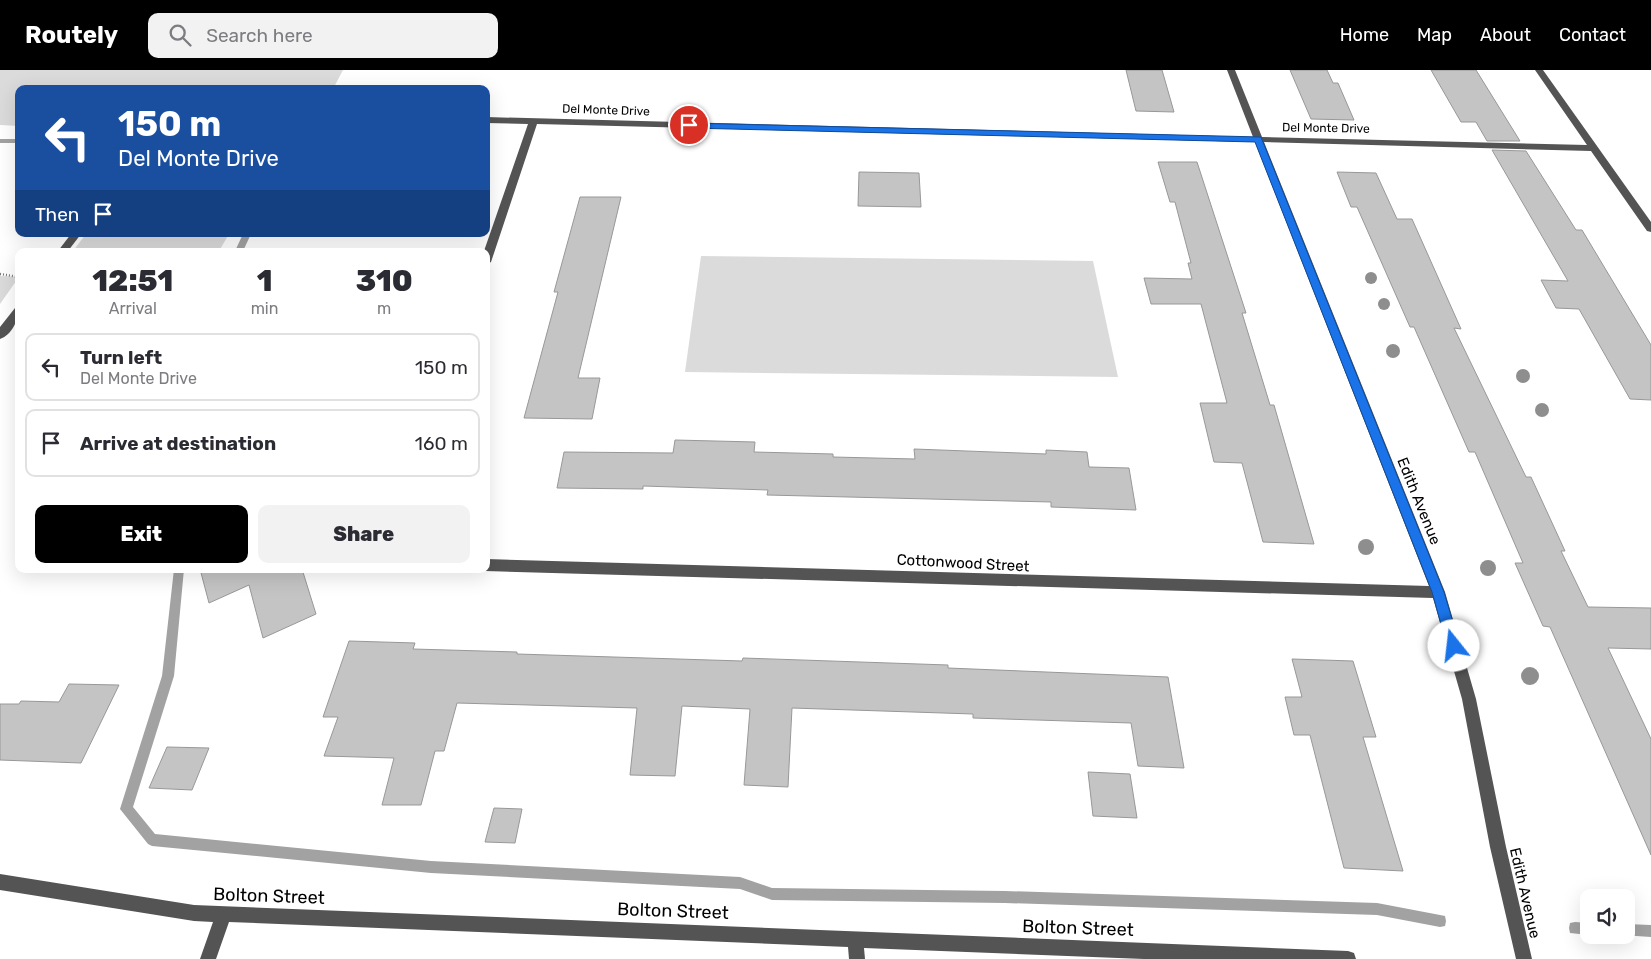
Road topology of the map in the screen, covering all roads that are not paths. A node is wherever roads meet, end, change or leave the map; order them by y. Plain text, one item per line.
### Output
1 (1231, 70) edge
2 (1539, 70) edge
3 (490, 120) edge
4 (533, 121) junction
5 (1258, 139) junction
6 (1595, 148) junction
7 (1651, 229) edge
8 (74, 237) edge
9 (65, 248) edge
10 (490, 250) edge
11 (15, 316) edge
12 (0, 335) edge
13 (490, 565) edge
14 (1438, 592) junction
15 (0, 882) edge
16 (224, 914) junction
17 (855, 938) junction
18 (208, 959) edge
19 (857, 959) edge
20 (1348, 959) edge
21 (1524, 959) edge

1 - 5 street, Edith Avenue
2 - 6 street
3 - 4 street, Del Monte Drive
4 - 5 street, Del Monte Drive
4 - 10 street
5 - 6 street, Del Monte Drive
5 - 14 street, Edith Avenue
6 - 7 street
8 - 9 street
11 - 12 street
13 - 14 street, Cottonwood Street
14 - 21 street, Edith Avenue
15 - 16 street, Bolton Street
16 - 17 street, Bolton Street
16 - 18 street
17 - 19 street
17 - 20 street, Bolton Street

